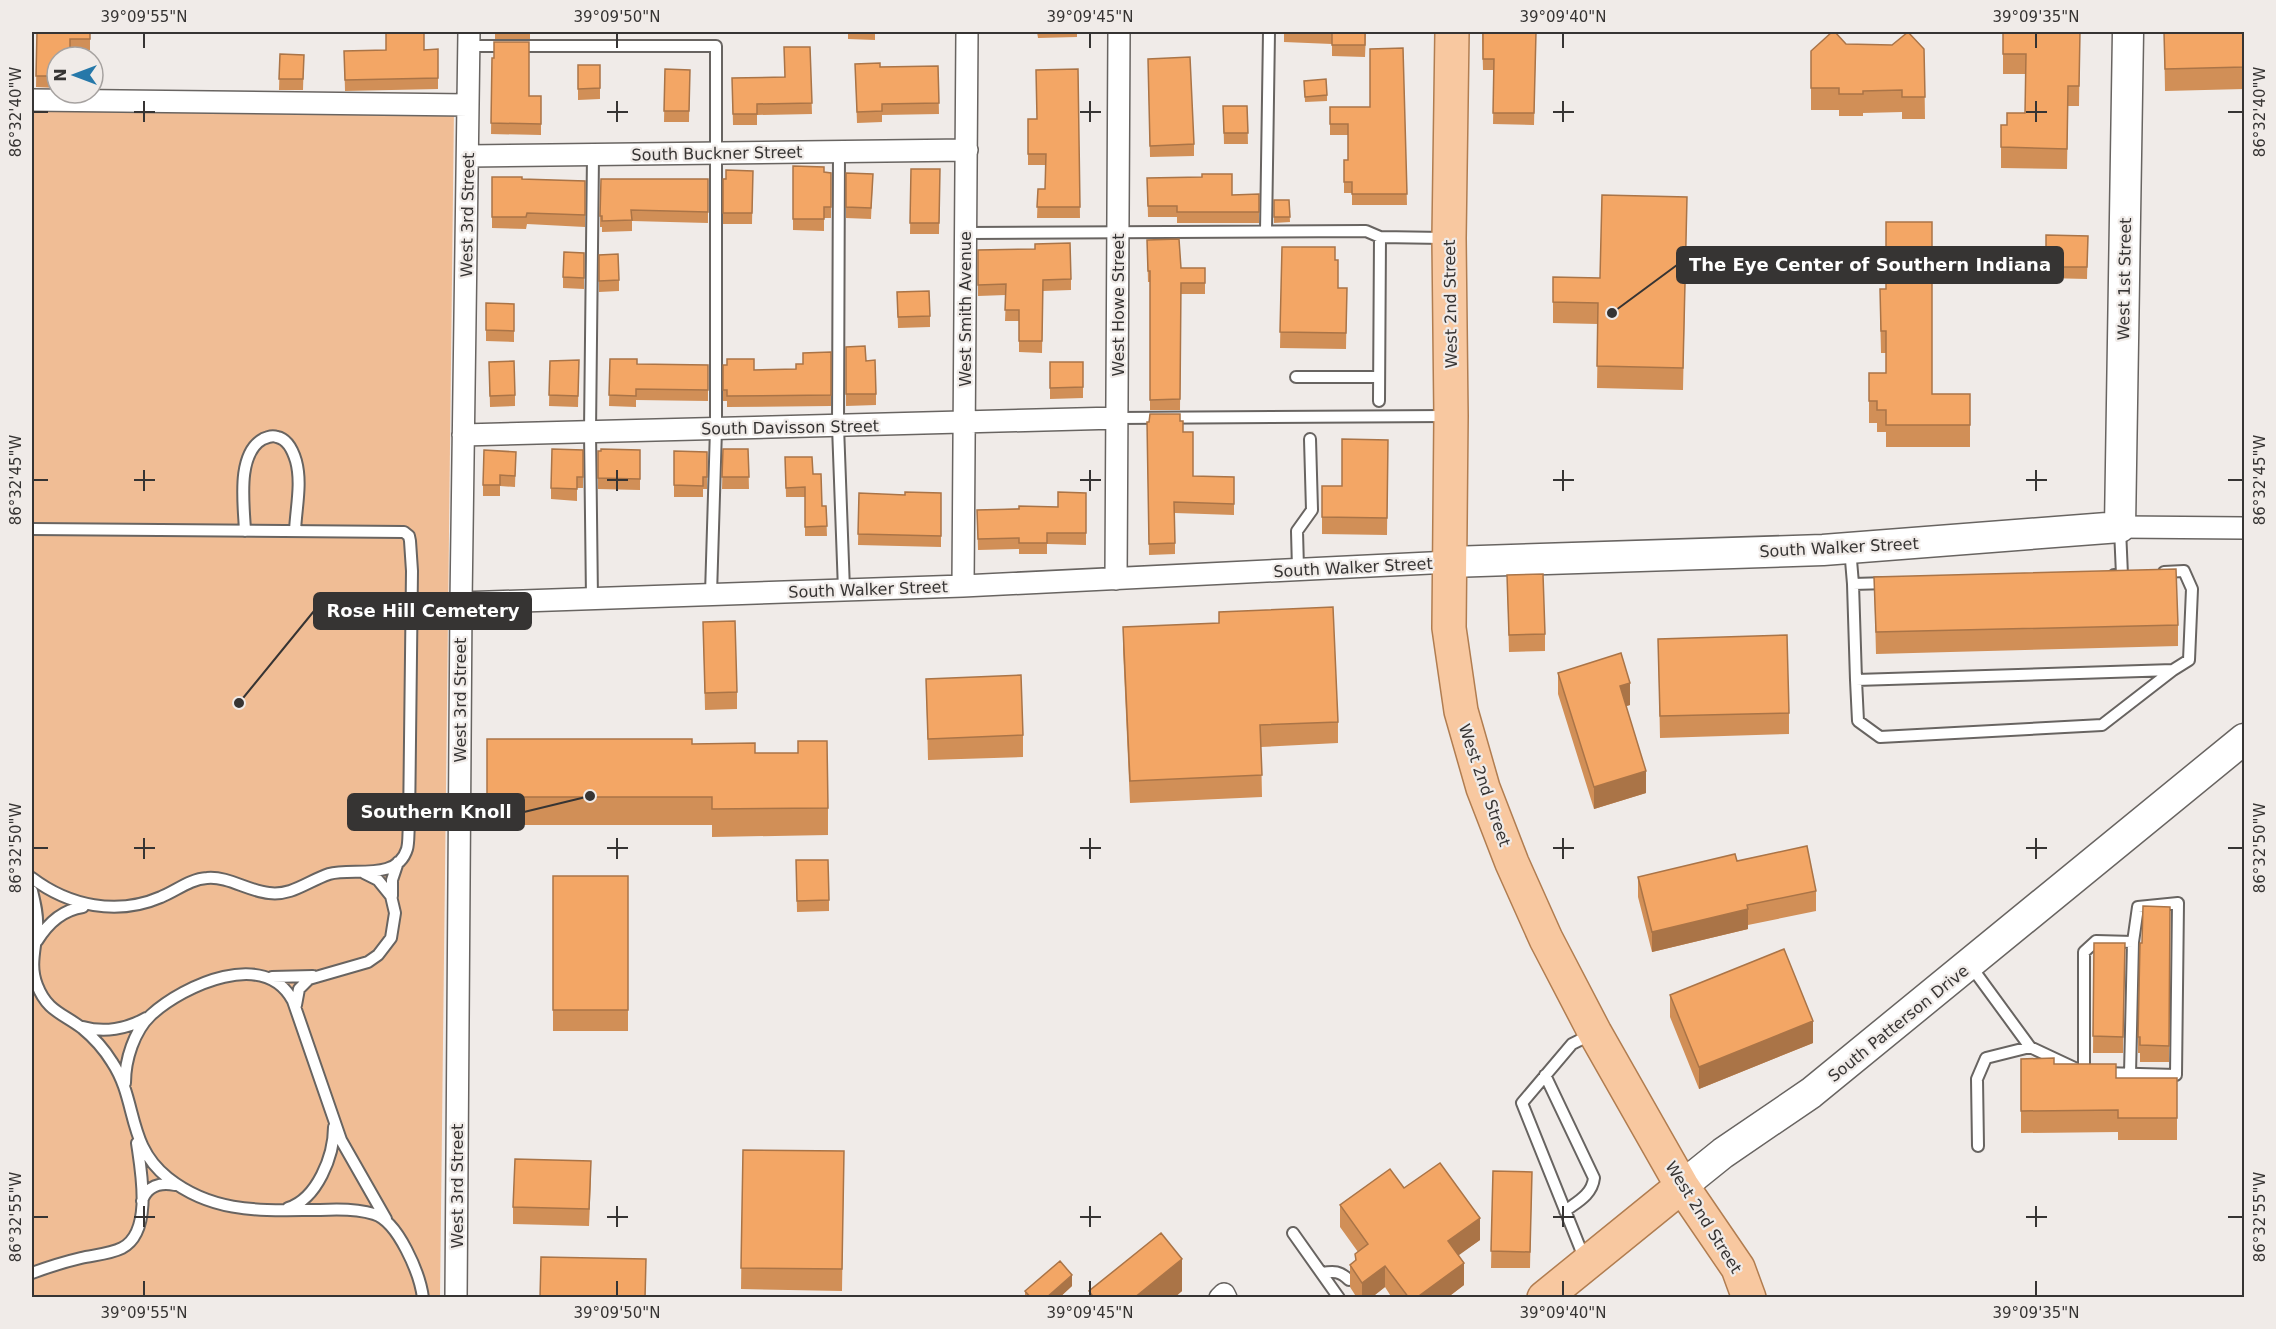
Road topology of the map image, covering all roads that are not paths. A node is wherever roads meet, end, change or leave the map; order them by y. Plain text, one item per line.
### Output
1 (967, 32) edge
2 (1119, 32) edge
3 (1269, 32) edge
4 (1452, 32) edge
5 (2128, 32) edge
6 (469, 39) edge
7 (32, 100) edge
8 (468, 105) junction
9 (966, 150) junction
10 (839, 152) junction
11 (717, 153) junction
12 (593, 155) junction
13 (468, 156) junction
14 (1118, 231) junction
15 (1266, 231) junction
16 (966, 233) junction
17 (1380, 237) junction
18 (1449, 238) junction
19 (1296, 377) dead end
20 (1379, 377) junction
21 (1379, 401) dead end
22 (1451, 417) junction
23 (1117, 418) junction
24 (964, 422) junction
25 (838, 426) junction
26 (716, 429) junction
27 (590, 432) junction
28 (464, 435) junction
29 (1310, 439) dead end
30 (2120, 527) junction
31 (2244, 528) edge
32 (32, 529) edge
33 (245, 531) junction
34 (295, 531) junction
35 (1850, 548) junction
36 (1450, 561) junction
37 (1298, 570) junction
38 (2153, 573) edge
39 (2099, 575) edge
40 (1116, 579) junction
41 (1899, 582) edge
42 (1853, 584) junction
43 (963, 586) junction
44 (844, 590) junction
45 (711, 594) junction
46 (592, 599) junction
47 (461, 603) junction
48 (2174, 670) junction
49 (1856, 680) junction
50 (2244, 739) edge
51 (401, 859) junction
52 (361, 872) junction
53 (32, 878) edge
54 (32, 891) edge
55 (393, 903) junction
56 (93, 906) junction
57 (2133, 942) junction
58 (33, 949) edge
59 (1970, 965) junction
60 (260, 976) junction
61 (315, 976) junction
62 (32, 1000) edge
63 (50, 1008) junction
64 (296, 1009) junction
65 (151, 1015) junction
66 (78, 1026) junction
67 (1595, 1033) junction
68 (2030, 1047) junction
69 (2084, 1072) junction
70 (2130, 1074) junction
71 (1545, 1075) junction
72 (125, 1091) junction
73 (333, 1118) junction
74 (136, 1133) junction
75 (1978, 1146) dead end
76 (178, 1185) junction
77 (1682, 1186) junction
78 (142, 1201) junction
79 (278, 1211) junction
80 (1565, 1211) junction
81 (388, 1222) junction
82 (1293, 1233) dead end
83 (1587, 1263) junction
84 (1322, 1273) junction
85 (33, 1274) edge
86 (1349, 1280) dead end
87 (423, 1298) edge
88 (456, 1298) edge
89 (1339, 1298) edge
90 (1544, 1298) edge
91 (1749, 1298) edge

1 - 9 street, West Smith Avenue
2 - 14 street, West Howe Street
3 - 15 lane
4 - 18 main road, West 2nd Street
5 - 30 street, West 1st Street
6 - 8 street, West 3rd Street
6 - 11 lane
7 - 8 street
8 - 13 street, West 3rd Street
9 - 10 street, South Buckner Street
9 - 16 street, West Smith Avenue
10 - 11 street, South Buckner Street
10 - 25 lane
11 - 12 street, South Buckner Street
11 - 26 lane
12 - 13 street, South Buckner Street
12 - 27 lane
13 - 28 street, West 3rd Street
14 - 15 lane
14 - 16 lane
14 - 23 street, West Howe Street
15 - 17 lane
16 - 24 street, West Smith Avenue
17 - 18 lane
17 - 20 lane
18 - 22 main road, West 2nd Street
19 - 20 lane
20 - 21 lane
22 - 23 lane
22 - 36 main road, West 2nd Street
23 - 24 street, South Davisson Street
23 - 40 street, West Howe Street
24 - 25 street, South Davisson Street
24 - 43 street, West Smith Avenue
25 - 26 street, South Davisson Street
25 - 44 lane
26 - 27 street, South Davisson Street
26 - 45 lane
27 - 28 street, South Davisson Street
27 - 46 lane
28 - 47 street, West 3rd Street
29 - 37 lane
30 - 31 street, South Walker Street
30 - 35 street, South Walker Street
30 - 39 lane
32 - 33 lane
33 - 34 lane
33 - 34 lane
34 - 51 lane
35 - 36 street, South Walker Street
35 - 42 lane
36 - 37 street, South Walker Street
36 - 67 main road, West 2nd Street
37 - 40 street, South Walker Street
38 - 48 lane
40 - 43 street, South Walker Street
41 - 42 lane
42 - 49 lane
43 - 44 street, South Walker Street
44 - 45 street, South Walker Street
45 - 46 street, South Walker Street
46 - 47 street, South Walker Street
47 - 88 street, West 3rd Street
48 - 49 lane
48 - 49 lane
50 - 59 street, South Patterson Drive
51 - 52 lane
51 - 55 lane
52 - 55 lane
52 - 56 lane
53 - 56 lane
54 - 58 lane
55 - 61 lane
56 - 58 lane
57 - 69 lane
57 - 70 lane
57 - 70 lane
58 - 63 lane
59 - 68 lane
59 - 77 street, South Patterson Drive
60 - 61 lane
60 - 64 lane
60 - 65 lane
61 - 64 lane
62 - 63 lane
63 - 66 lane
64 - 73 lane
65 - 66 lane
65 - 72 lane
66 - 72 lane
67 - 71 lane
67 - 77 main road, West 2nd Street
68 - 69 lane
68 - 75 lane
69 - 70 lane
71 - 80 lane
71 - 80 lane
72 - 74 lane
73 - 79 lane
73 - 81 lane
74 - 76 lane
74 - 78 lane
76 - 78 lane
76 - 79 lane
77 - 83 main road, South Patterson Drive
77 - 91 main road, West 2nd Street
78 - 85 lane
79 - 81 lane
80 - 83 lane
81 - 87 lane
82 - 84 lane
83 - 90 main road, South Patterson Drive
84 - 86 lane
84 - 89 lane

